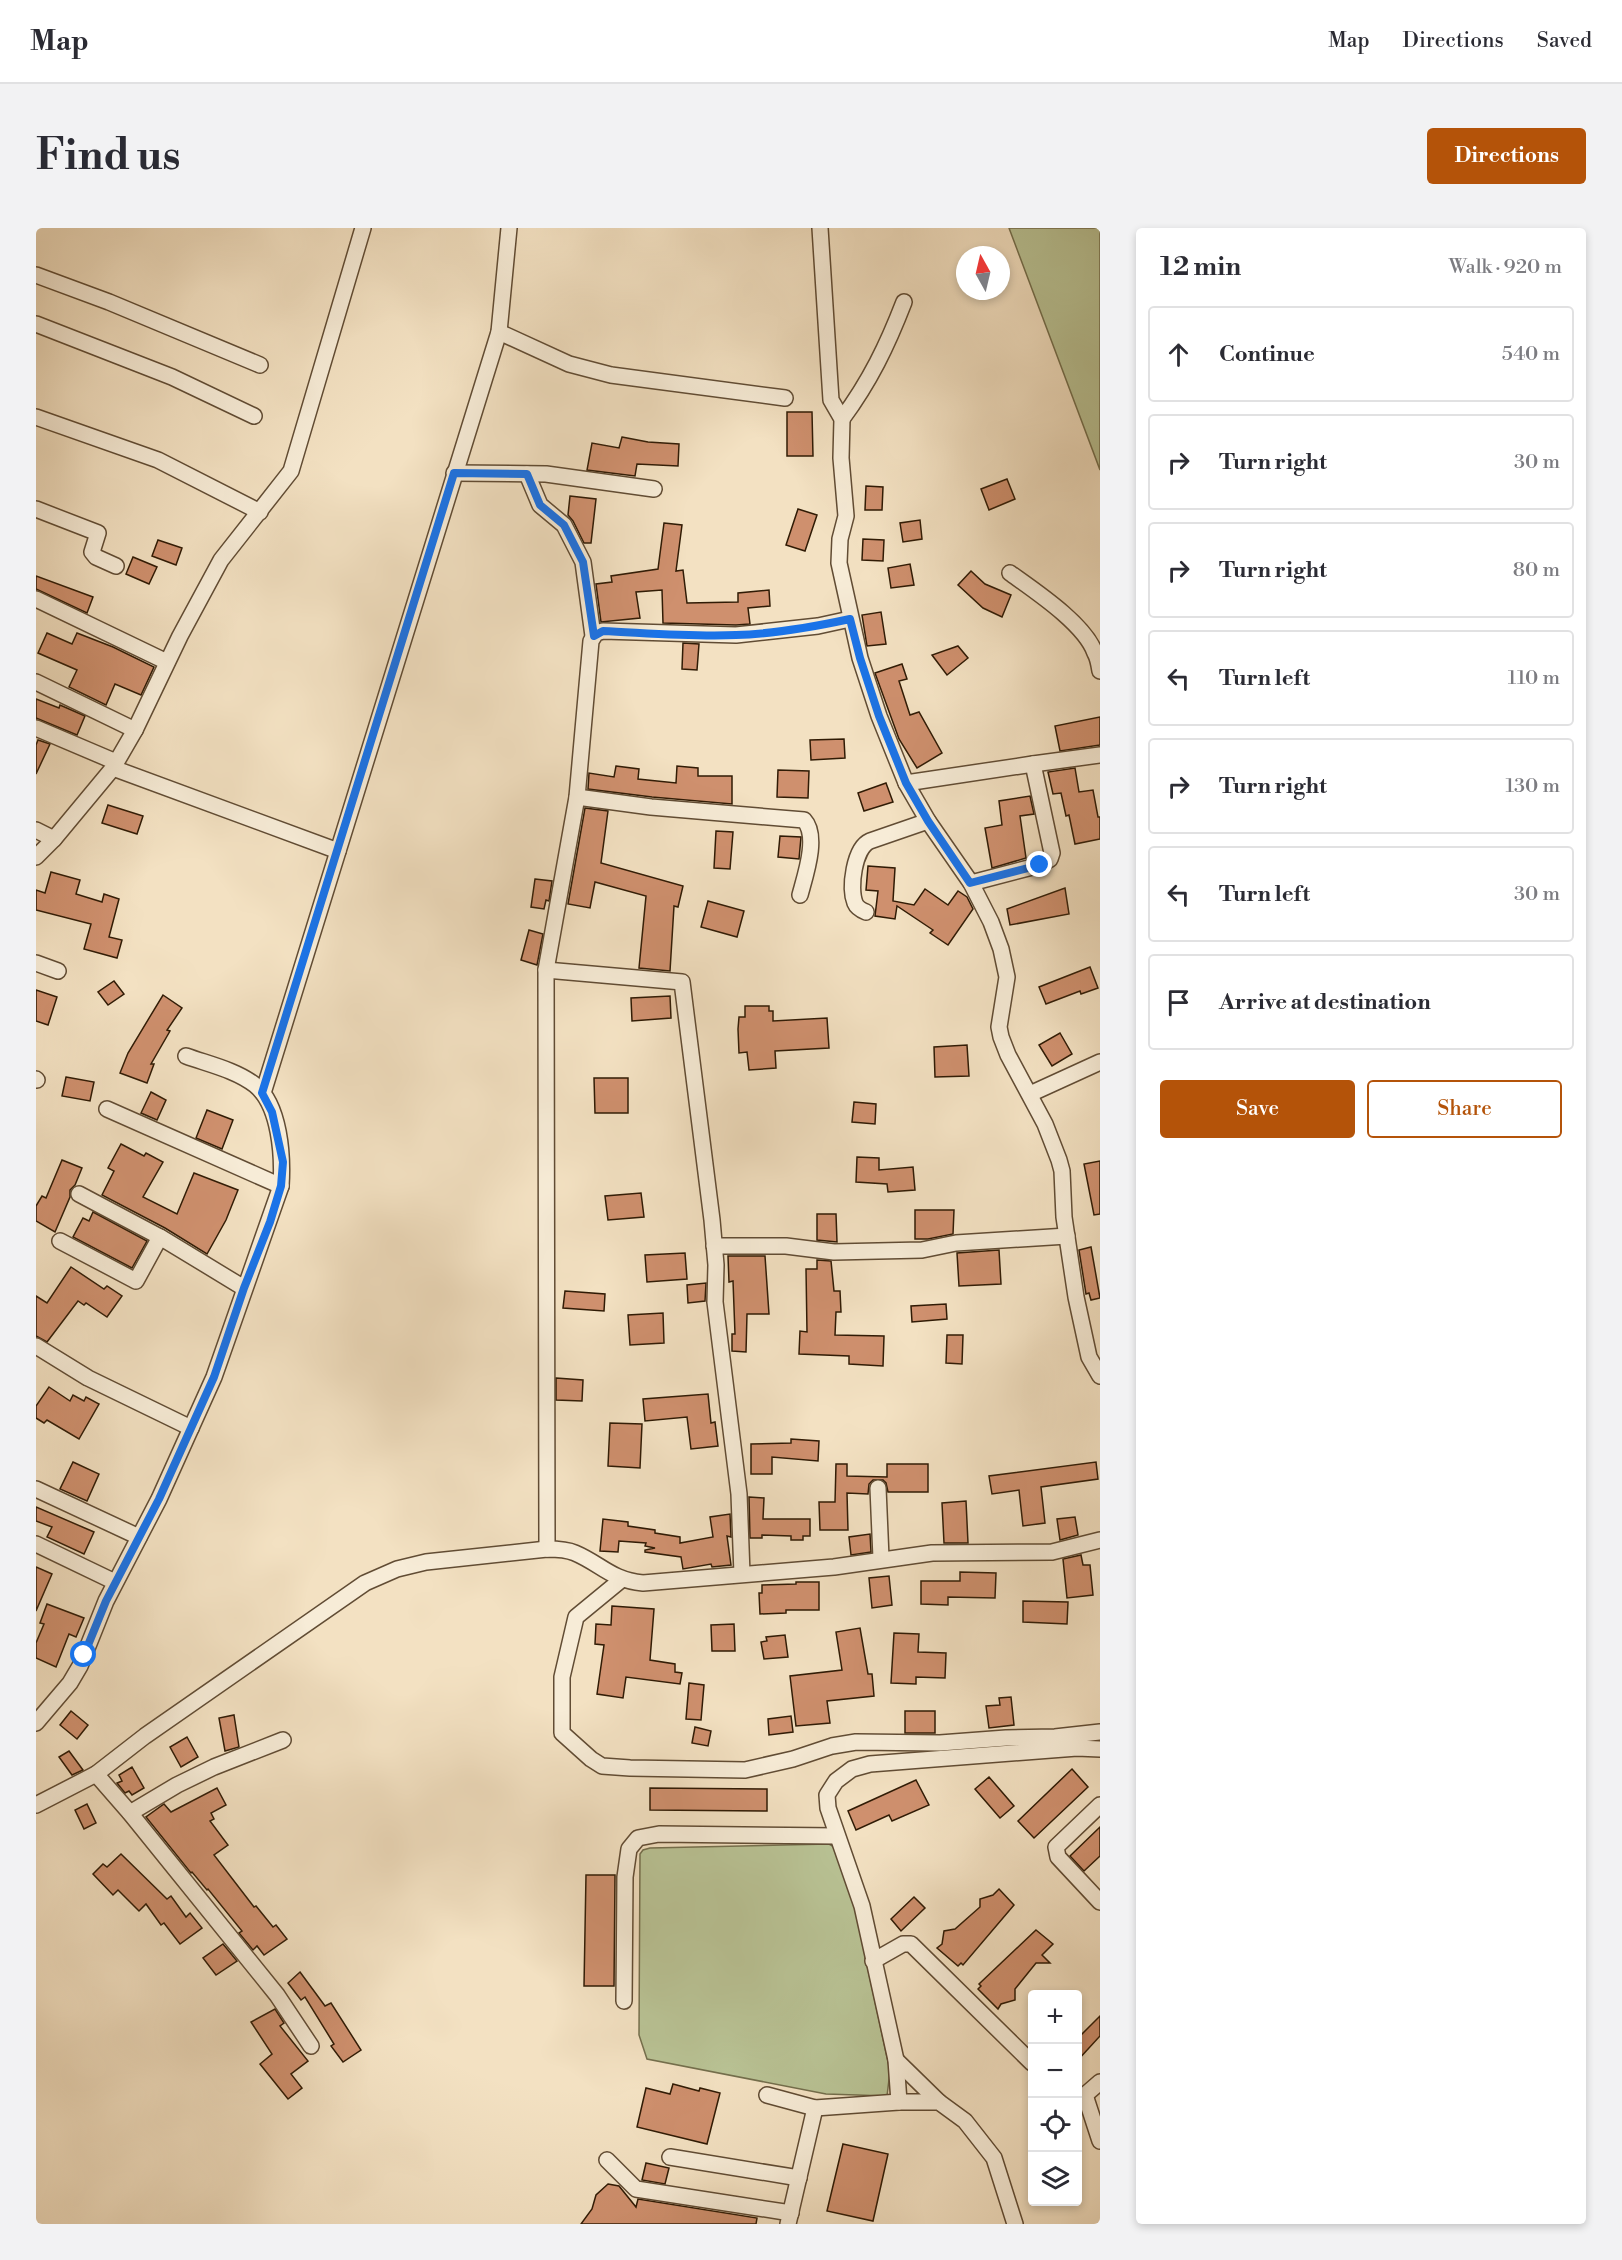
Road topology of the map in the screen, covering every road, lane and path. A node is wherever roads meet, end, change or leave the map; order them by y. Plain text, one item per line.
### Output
1 (363, 228) edge
2 (509, 228) edge
3 (820, 228) edge
4 (36, 275) edge
5 (904, 302) dead end
6 (36, 324) edge
7 (499, 332) junction
8 (260, 365) dead end
9 (785, 398) dead end
10 (254, 416) dead end
11 (36, 417) edge
12 (842, 418) junction
13 (454, 473) junction
14 (527, 474) junction
15 (654, 489) dead end
16 (36, 509) edge
17 (260, 512) junction
18 (117, 566) dead end
19 (1010, 573) dead end
20 (36, 599) edge
21 (850, 619) junction
22 (594, 636) junction
23 (167, 662) junction
24 (1100, 671) edge
25 (36, 682) edge
26 (36, 728) edge
27 (135, 730) junction
28 (1100, 755) edge
29 (1033, 764) junction
30 (114, 765) junction
31 (906, 783) junction
32 (577, 797) junction
33 (928, 821) junction
34 (36, 830) edge
35 (54, 839) junction
36 (338, 851) junction
37 (36, 857) edge
38 (970, 883) junction
39 (800, 895) dead end
40 (866, 912) dead end
41 (36, 963) edge
42 (546, 970) junction
43 (58, 971) dead end
44 (186, 1056) dead end
45 (1100, 1062) edge
46 (262, 1093) junction
47 (1030, 1094) junction
48 (107, 1109) dead end
49 (281, 1186) junction
50 (79, 1194) dead end
51 (1067, 1236) junction
52 (160, 1237) junction
53 (60, 1241) dead end
54 (714, 1246) junction
55 (244, 1288) junction
56 (36, 1346) edge
57 (1100, 1376) edge
58 (191, 1428) junction
59 (878, 1488) dead end
60 (36, 1489) edge
61 (139, 1537) junction
62 (1100, 1539) edge
63 (36, 1544) edge
64 (547, 1549) junction
65 (881, 1558) junction
66 (742, 1574) junction
67 (621, 1580) junction
68 (115, 1582) junction
69 (36, 1723) edge
70 (1100, 1732) edge
71 (283, 1740) dead end
72 (1100, 1749) edge
73 (96, 1774) junction
74 (36, 1805) edge
75 (1100, 1805) edge
76 (130, 1813) junction
77 (837, 1836) junction
78 (1100, 1902) edge
79 (873, 1961) junction
80 (624, 2001) dead end
81 (311, 2046) dead end
82 (1028, 2059) edge
83 (896, 2060) junction
84 (1100, 2082) edge
85 (767, 2095) dead end
86 (1082, 2096) edge
87 (1081, 2098) edge
88 (899, 2102) junction
89 (939, 2102) junction
90 (815, 2108) junction
91 (1100, 2141) edge
92 (670, 2157) dead end
93 (607, 2160) dead end
94 (799, 2178) junction
95 (789, 2219) edge
96 (1015, 2224) edge

1 - 17 street
2 - 7 street
3 - 12 street
4 - 8 street
5 - 12 street
6 - 10 street
7 - 9 street
7 - 13 street
11 - 17 street
12 - 21 street
13 - 14 street
13 - 36 street
14 - 15 street
14 - 22 street
16 - 18 street
17 - 23 street
19 - 24 street
20 - 23 street
21 - 22 street
21 - 31 street
22 - 32 street
23 - 27 street
25 - 27 street
26 - 30 street
27 - 30 street
28 - 29 street
29 - 31 street
29 - 38 street
30 - 35 street
30 - 36 street
31 - 33 street
32 - 39 street
32 - 42 street
33 - 38 street
33 - 40 street
34 - 35 street
35 - 37 street
36 - 46 street
38 - 47 street
41 - 43 street
42 - 54 street
42 - 64 street
44 - 46 street
45 - 47 street
46 - 49 street
47 - 51 street
48 - 49 street
49 - 55 street
50 - 52 street
51 - 54 street
51 - 57 street
52 - 53 street
52 - 55 street
54 - 66 street
55 - 58 street
56 - 58 street
58 - 61 street
59 - 65 street
60 - 61 street
61 - 68 street
62 - 65 street
63 - 68 street
64 - 67 street
64 - 73 street
65 - 66 street
66 - 67 street
67 - 70 street
68 - 69 street
71 - 76 street
72 - 77 street
73 - 74 street
73 - 76 street
75 - 78 street
76 - 81 street
77 - 79 street
77 - 80 street
79 - 82 street
79 - 83 street
83 - 88 street
83 - 89 street
84 - 86 street
85 - 90 street
87 - 91 street
88 - 89 street
88 - 90 street
89 - 96 street
90 - 94 street
92 - 94 street
93 - 95 street
94 - 95 street

